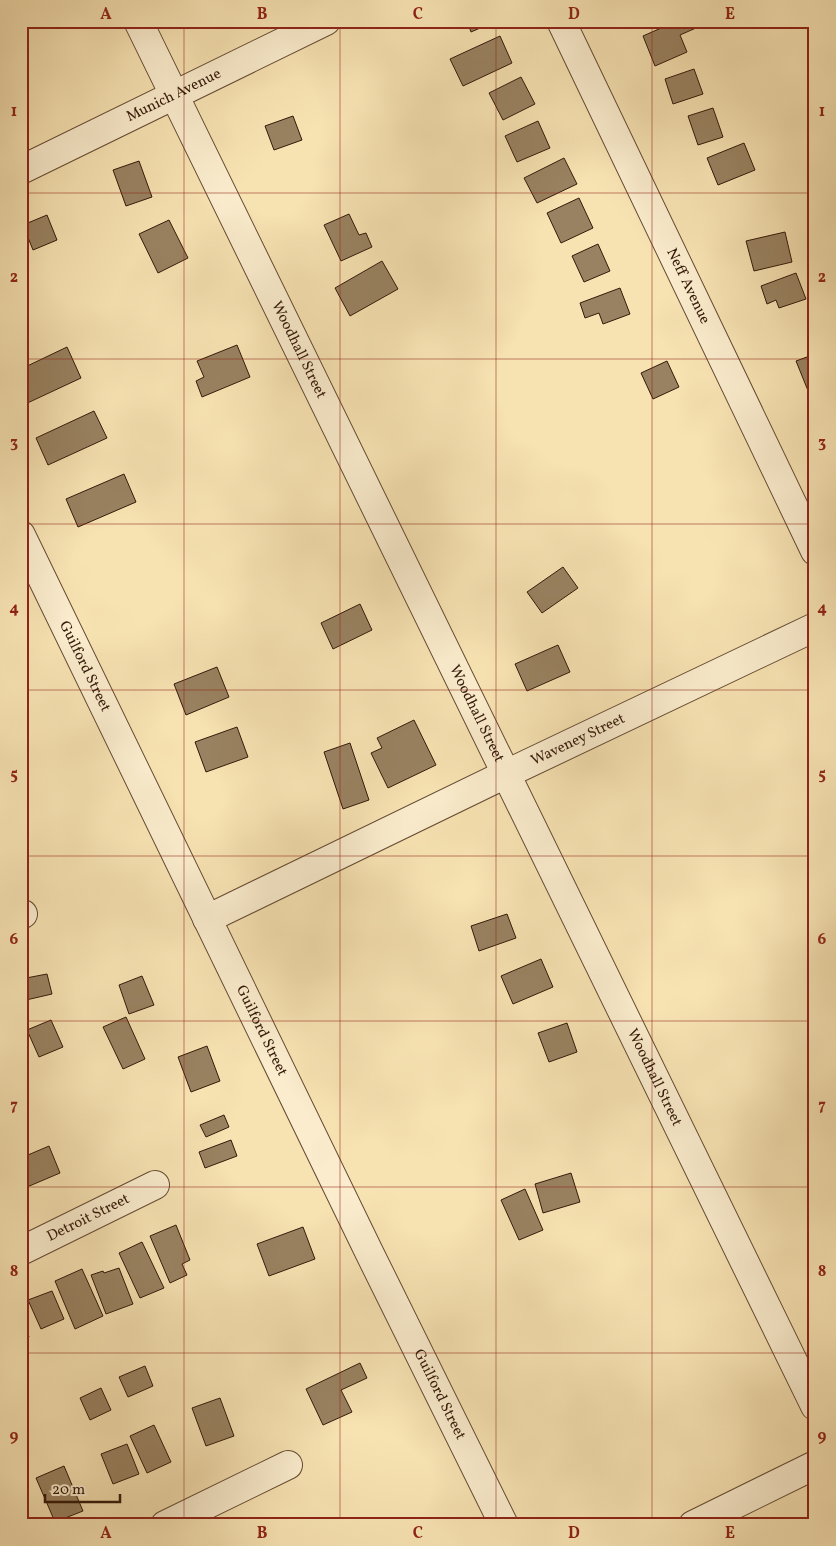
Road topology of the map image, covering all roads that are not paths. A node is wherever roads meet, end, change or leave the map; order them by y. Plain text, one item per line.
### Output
1 (138, 21) edge
2 (326, 21) edge
3 (561, 21) edge
4 (174, 95) junction
5 (21, 170) edge
6 (21, 535) edge
7 (815, 551) edge
8 (815, 627) edge
9 (506, 774) junction
10 (208, 919) junction
11 (155, 1185) dead end
12 (21, 1251) edge
13 (815, 1406) edge
14 (288, 1465) dead end
15 (815, 1465) edge
16 (165, 1525) edge
17 (504, 1525) edge
18 (693, 1525) edge

1 - 4 street, Woodhall Street
2 - 4 street, Munich Avenue
3 - 7 street, Neff Avenue
4 - 5 street, Munich Avenue
4 - 9 street, Woodhall Street
6 - 10 street, Guilford Street
8 - 9 street, Waveney Street
9 - 10 street, Waveney Street
9 - 13 street, Woodhall Street
10 - 17 street, Guilford Street
11 - 12 street, Detroit Street
14 - 16 street
15 - 18 street

